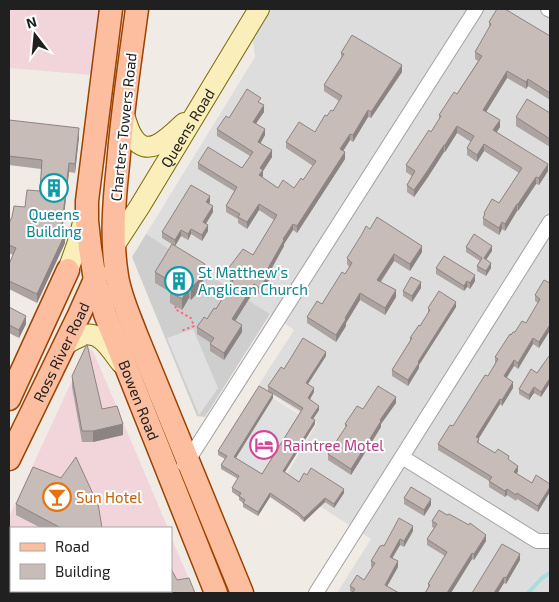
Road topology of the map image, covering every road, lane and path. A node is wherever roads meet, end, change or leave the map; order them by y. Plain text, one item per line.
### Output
1 (110, 9) edge
2 (137, 9) edge
3 (259, 9) edge
4 (476, 9) edge
5 (201, 106) junction
6 (122, 112) junction
7 (87, 202) junction
8 (550, 222) edge
9 (114, 246) junction
10 (68, 270) joint
11 (95, 280) junction
12 (176, 306) edge
13 (181, 331) dead end
14 (64, 345) junction
15 (126, 368) junction
16 (9, 399) edge
17 (402, 457) junction
18 (9, 459) edge
19 (187, 462) junction
20 (167, 471) junction
21 (549, 541) edge
22 (216, 593) edge
23 (242, 593) edge
24 (316, 593) edge

1 - 7 main road, Charters Towers Road
2 - 6 main road, Charters Towers Road
3 - 5 street, Queens Road
4 - 19 street
5 - 6 street
5 - 9 street, Queens Road
6 - 9 main road, Charters Towers Road
7 - 10 street, Ross River Road
7 - 11 main road, Bowen Road
8 - 17 street
9 - 11 main road, Ross River Road
9 - 19 main road, Bowen Road
10 - 16 main road, Ross River Road
11 - 14 main road, Ross River Road
11 - 15 main road, Bowen Road
12 - 13 path
14 - 15 street
14 - 18 main road, Ross River Road
15 - 20 main road, Bowen Road
17 - 21 street
17 - 24 street
19 - 20 street
19 - 23 main road, Bowen Road
20 - 22 main road, Bowen Road

